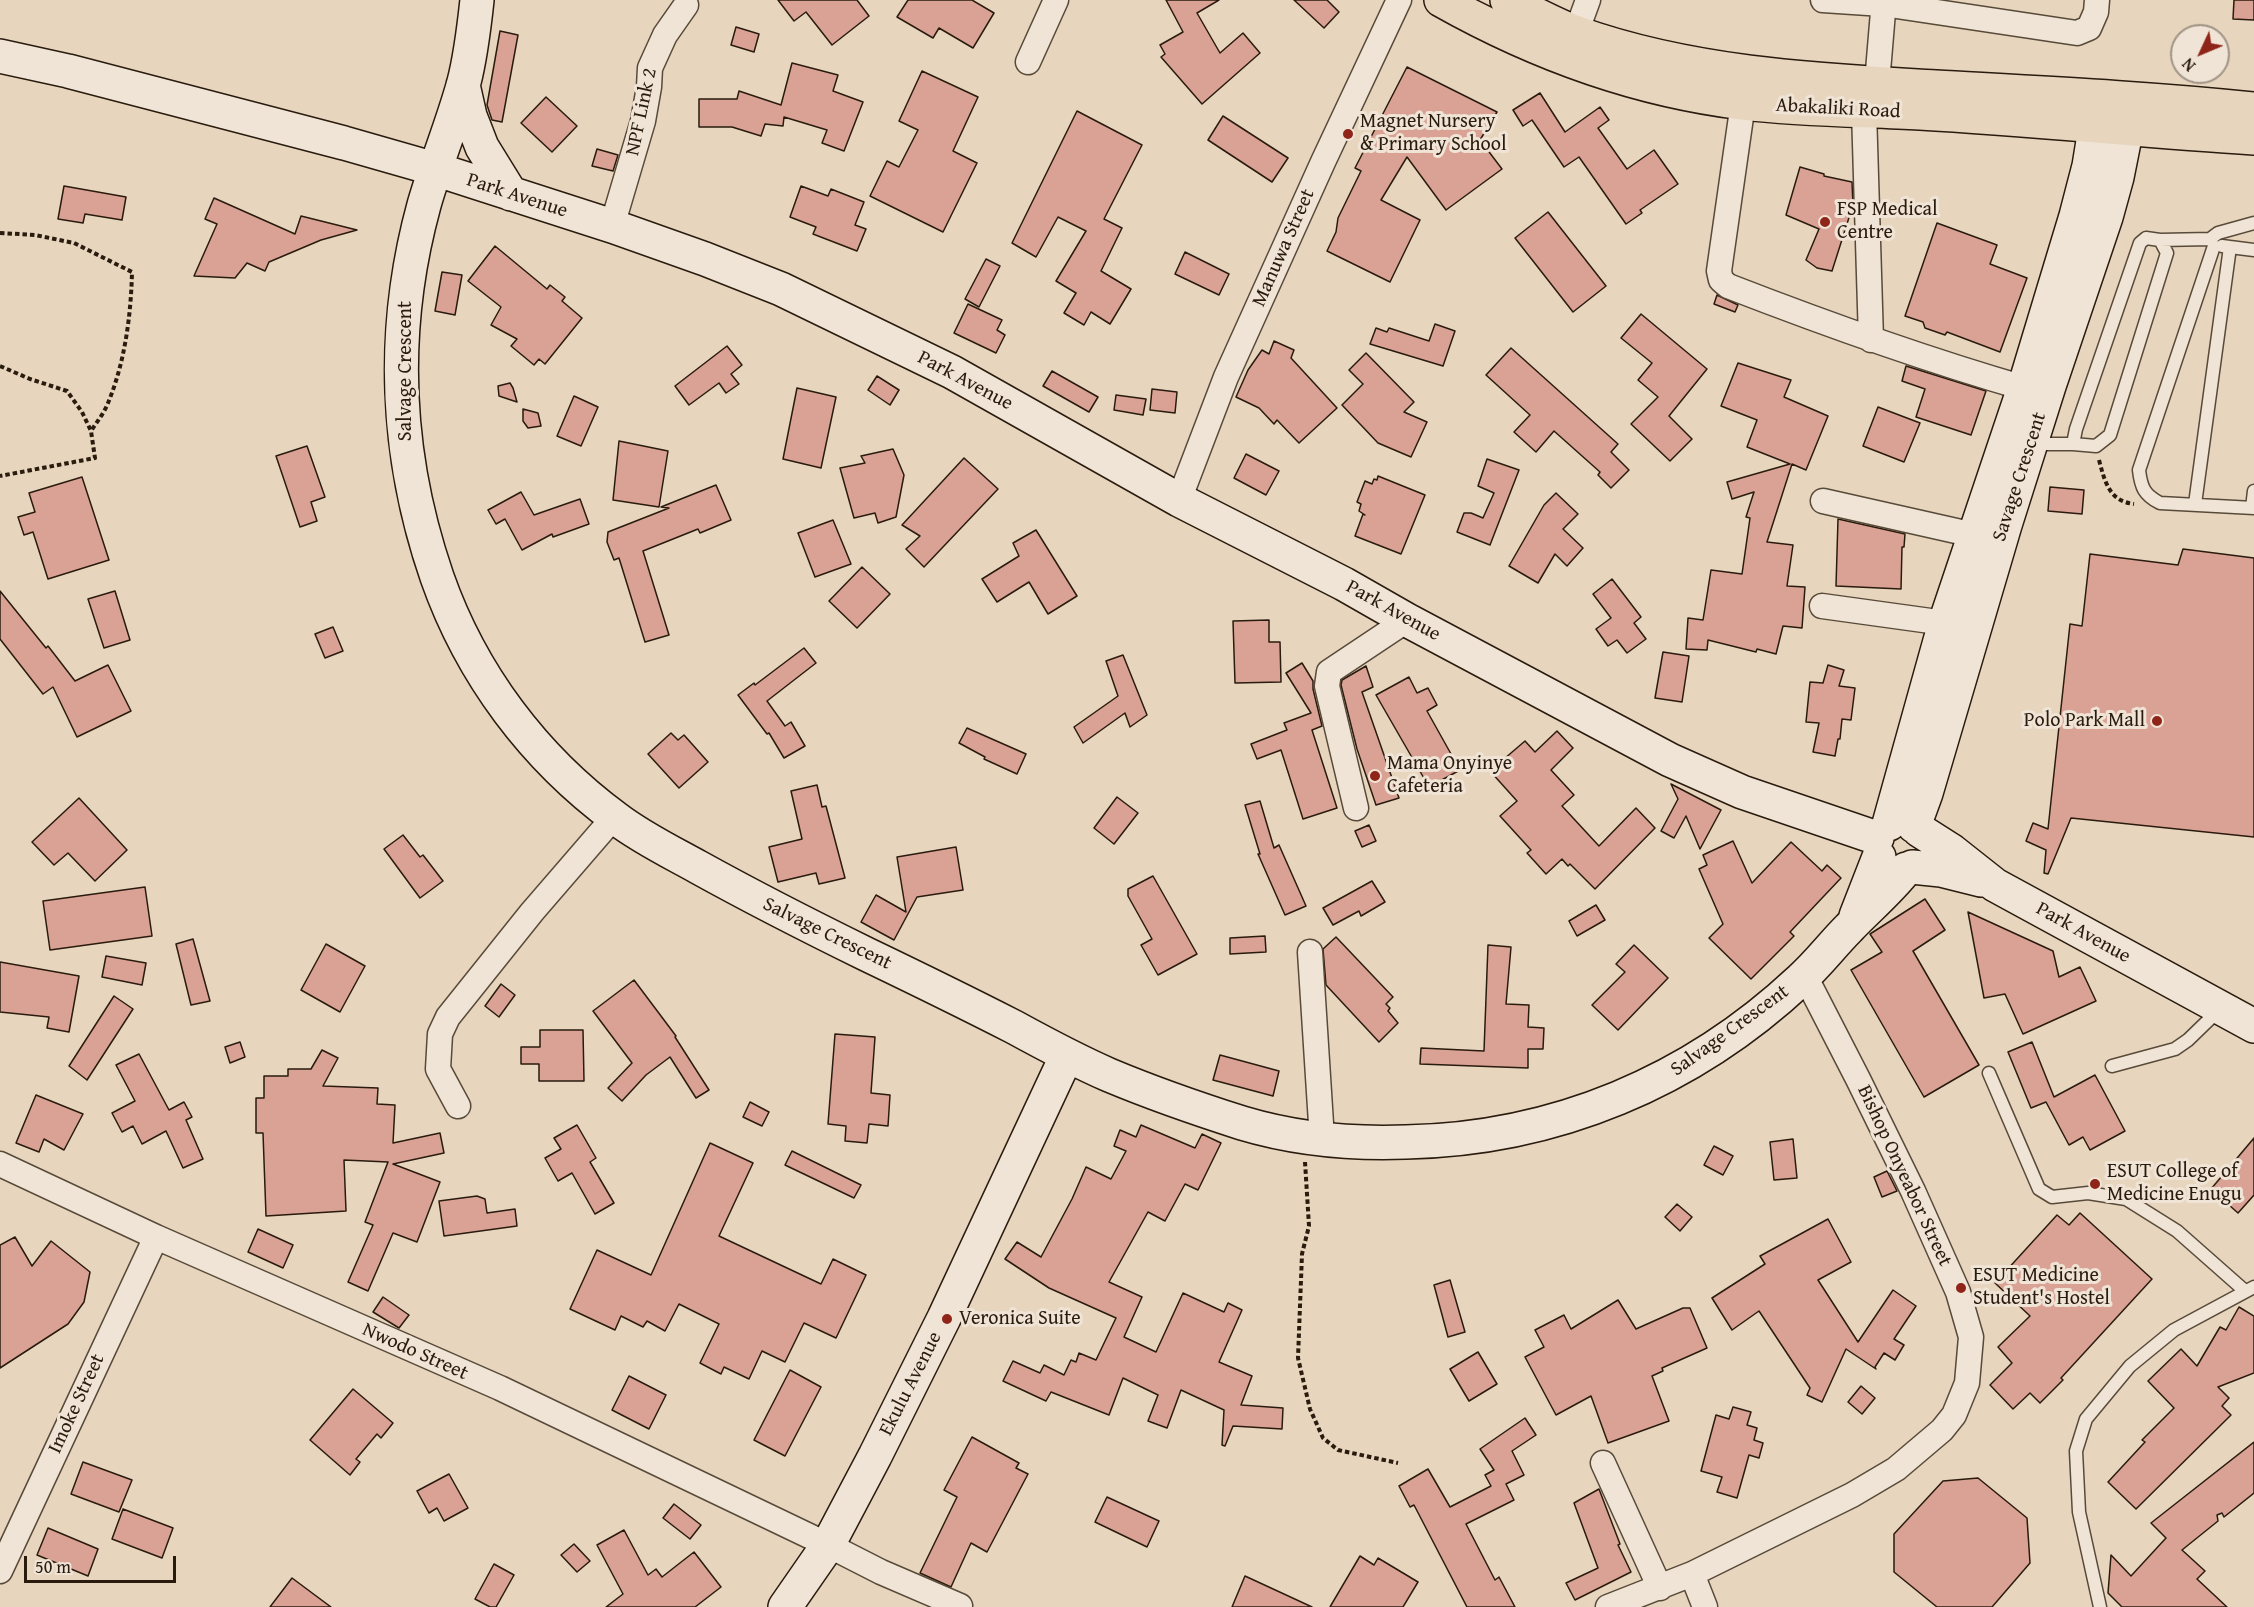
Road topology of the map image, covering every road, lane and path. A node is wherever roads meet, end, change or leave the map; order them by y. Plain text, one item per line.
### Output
1 (477, 0) edge
2 (1056, 0) edge
3 (1399, 0) edge
4 (1441, 0) edge
5 (1507, 0) edge
6 (1588, 0) edge
7 (1823, 0) edge
8 (2097, 0) edge
9 (1884, 2) edge
10 (686, 5) dead end
11 (1576, 33) junction
12 (0, 56) edge
13 (1028, 62) dead end
14 (463, 85) junction
15 (1747, 88) junction
16 (1870, 97) junction
17 (2254, 109) edge
18 (2113, 112) junction
19 (2254, 138) edge
20 (435, 169) junction
21 (511, 194) junction
22 (2254, 223) edge
23 (612, 226) junction
24 (0, 232) edge
25 (2160, 240) junction
26 (2212, 242) junction
27 (2230, 247) junction
28 (2254, 250) edge
29 (1871, 340) junction
30 (0, 366) edge
31 (2025, 388) junction
32 (91, 431) junction
33 (2030, 444) junction
34 (2073, 444) junction
35 (0, 476) edge
36 (2254, 492) edge
37 (1179, 500) junction
38 (1823, 501) dead end
39 (2195, 504) junction
40 (2253, 508) edge
41 (1974, 535) junction
42 (1822, 606) dead end
43 (1407, 620) junction
44 (1946, 623) junction
45 (1932, 724) junction
46 (1356, 808) dead end
47 (614, 818) junction
48 (1899, 845) junction
49 (1310, 952) dead end
50 (1805, 976) junction
51 (2221, 1009) junction
52 (2254, 1026) edge
53 (1067, 1055) junction
54 (2112, 1066) dead end
55 (1989, 1073) dead end
56 (458, 1106) dead end
57 (1312, 1137) junction
58 (0, 1164) edge
59 (156, 1237) junction
60 (2250, 1289) edge
61 (1398, 1463) dead end
62 (1603, 1463) dead end
63 (828, 1545) junction
64 (0, 1571) edge
65 (1692, 1574) junction
66 (1660, 1588) junction
67 (960, 1606) edge
68 (1612, 1606) edge
69 (785, 1607) edge
70 (1705, 1607) edge
71 (2100, 1607) edge

1 - 14 main road, Salvage Crescent
2 - 13 street
3 - 37 street, Manuwa Street
4 - 15 main road, Abakaliki Road
5 - 11 main road, Abakaliki Road
6 - 11 street
7 - 9 street
8 - 9 street
9 - 16 street
10 - 23 street, NPF Link 2
11 - 15 main road, Abakaliki Road
12 - 20 main road, Park Avenue
14 - 20 main road, Salvage Crescent
14 - 21 main road
15 - 16 main road, Abakaliki Road
15 - 29 street
16 - 18 main road, Abakaliki Road
16 - 29 street
17 - 18 main road, Abakaliki Road
18 - 19 main road, Abakaliki Road
18 - 31 main road, Savage Crescent
18 - 33 main road, Savage Crescent
20 - 21 main road, Park Avenue
20 - 47 main road, Salvage Crescent
21 - 23 main road, Park Avenue
22 - 26 lane
23 - 37 main road, Park Avenue
24 - 32 path
25 - 26 lane
25 - 34 lane
25 - 34 lane
26 - 27 lane
26 - 39 lane
27 - 28 lane
27 - 39 lane
29 - 31 street
30 - 32 path
31 - 41 main road, Savage Crescent
32 - 35 path
33 - 34 lane
33 - 45 main road, Savage Crescent
36 - 40 lane
37 - 43 main road, Park Avenue
38 - 41 street
39 - 40 lane
41 - 44 main road, Savage Crescent
42 - 44 street
43 - 46 street
43 - 48 main road, Park Avenue
44 - 45 main road, Savage Crescent
45 - 48 main road, Savage Crescent
47 - 53 main road, Salvage Crescent
47 - 56 street
48 - 50 main road, Salvage Crescent
48 - 51 main road, Park Avenue
49 - 57 street
50 - 57 main road, Salvage Crescent
50 - 65 street, Bishop Onyeabor Street
51 - 52 main road, Park Avenue
51 - 54 lane
53 - 57 main road, Salvage Crescent
53 - 63 main road, Ekulu Avenue
55 - 60 lane
57 - 61 path
58 - 59 street, Nwodo Street
59 - 63 street, Nwodo Street
59 - 64 street, Imoke Street
60 - 71 lane
62 - 66 street
63 - 67 street, Nwodo Street
63 - 69 main road, Ekulu Avenue
65 - 66 street, Bishop Onyeabor Street
65 - 70 street
66 - 68 street, Bishop Onyeabor Street

